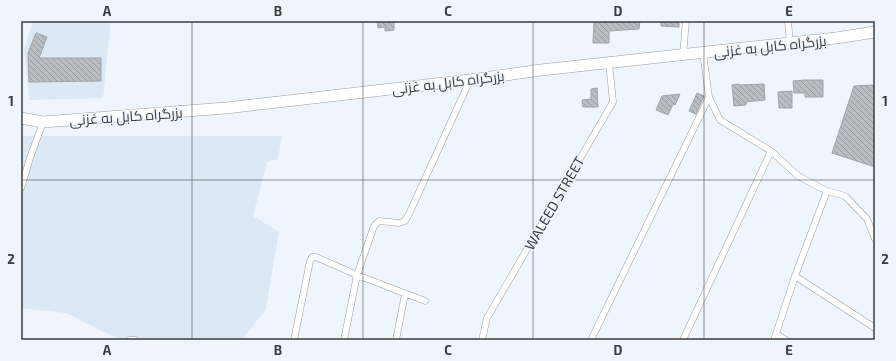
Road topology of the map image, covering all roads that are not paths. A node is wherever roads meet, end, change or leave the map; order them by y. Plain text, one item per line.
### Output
1 (686, 21) edge
2 (788, 21) edge
3 (875, 32) edge
4 (790, 43) junction
5 (703, 53) junction
6 (683, 55) junction
7 (609, 63) junction
8 (470, 80) junction
9 (709, 97) junction
10 (21, 118) edge
11 (43, 122) junction
12 (771, 151) junction
13 (21, 188) edge
14 (826, 191) junction
15 (867, 219) junction
16 (875, 219) edge
17 (875, 239) edge
18 (357, 275) junction
19 (795, 276) junction
20 (405, 294) junction
21 (425, 301) dead end
22 (875, 328) edge
23 (775, 337) edge
24 (130, 340) edge
25 (135, 340) edge
26 (294, 340) edge
27 (344, 340) edge
28 (396, 340) edge
29 (482, 340) edge
30 (591, 340) edge
31 (683, 340) edge
32 (786, 340) edge

1 - 6 street
2 - 4 street
3 - 4 highway, بزرگراه کابل به غزنی
4 - 5 highway, بزرگراه کابل به غزنی
5 - 6 highway, بزرگراه کابل به غزنی
5 - 9 street
6 - 7 highway, بزرگراه کابل به غزنی
7 - 8 highway, بزرگراه کابل به غزنی
7 - 29 street, WALEED STREET
8 - 11 highway, بزرگراه کابل به غزنی
8 - 18 street
9 - 12 street
9 - 30 street
10 - 11 highway, بزرگراه کابل به غزنی
11 - 13 street
12 - 14 street
12 - 31 street
14 - 15 street
14 - 19 street
15 - 16 street
15 - 17 street
18 - 20 street
18 - 26 street
18 - 27 street
19 - 22 street
19 - 23 street
20 - 21 street
20 - 28 street
23 - 32 street
24 - 25 street

